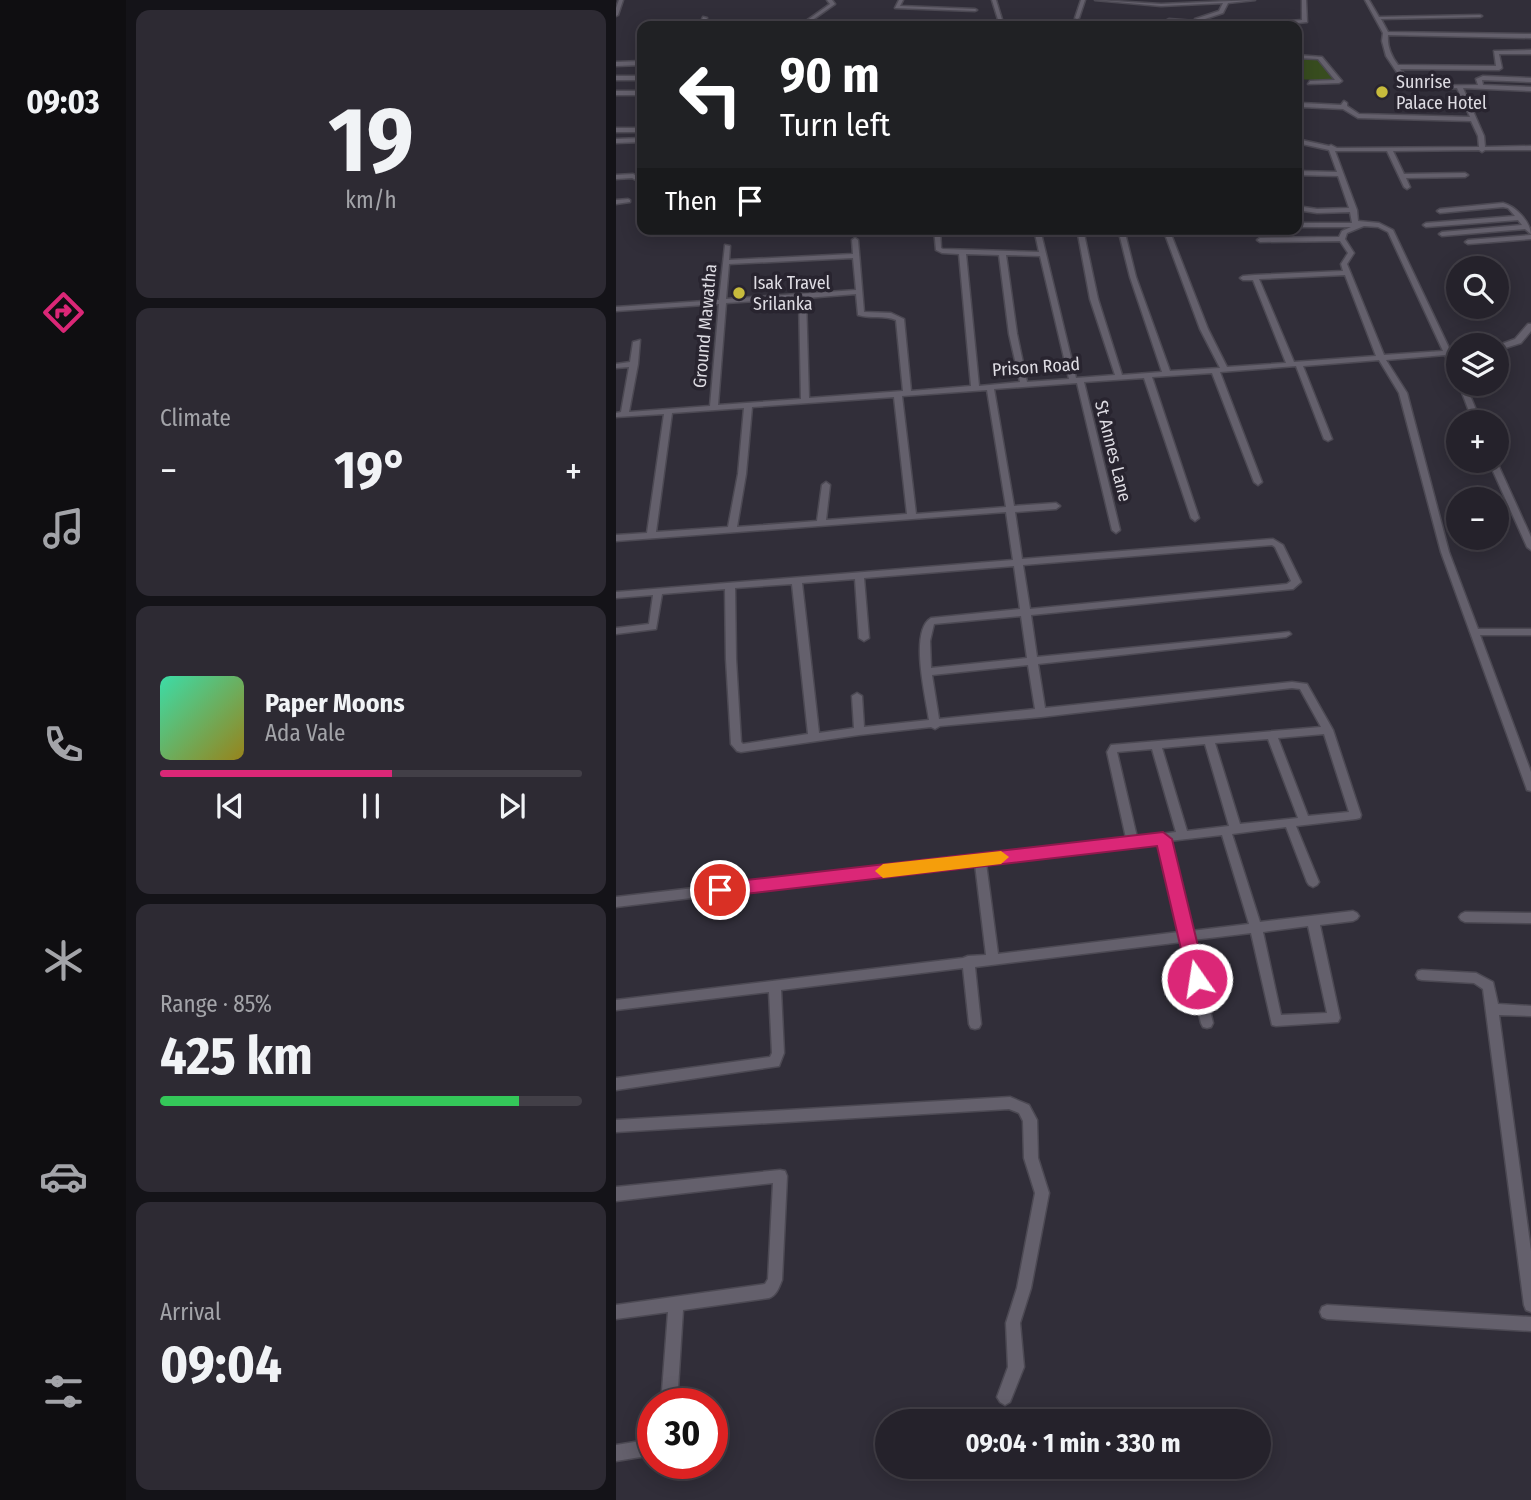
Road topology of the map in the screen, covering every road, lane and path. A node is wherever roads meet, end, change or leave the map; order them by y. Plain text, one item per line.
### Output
1 (621, 0) edge
2 (829, 0) edge
3 (901, 0) edge
4 (995, 0) edge
5 (1083, 0) edge
6 (1101, 0) edge
7 (1253, 0) edge
8 (1304, 0) edge
9 (1367, 0) edge
10 (1226, 2) junction
11 (1161, 5) junction
12 (975, 10) dead end
13 (616, 15) edge
14 (1479, 16) dead end
15 (705, 18) dead end
16 (1077, 18) dead end
17 (1379, 18) junction
18 (704, 21) edge
19 (808, 21) edge
20 (1001, 21) edge
21 (1168, 21) edge
22 (1194, 21) edge
23 (1302, 22) edge
24 (1386, 33) junction
25 (1531, 36) edge
26 (1531, 52) edge
27 (1302, 56) edge
28 (637, 63) edge
29 (616, 64) edge
30 (1397, 67) junction
31 (616, 78) edge
32 (637, 78) edge
33 (1531, 80) edge
34 (1310, 83) dead end
35 (1459, 86) junction
36 (1481, 87) junction
37 (1531, 89) edge
38 (616, 93) edge
39 (637, 93) edge
40 (1302, 105) edge
41 (1473, 119) junction
42 (616, 130) edge
43 (637, 130) edge
44 (637, 140) edge
45 (616, 141) edge
46 (1302, 142) edge
47 (1331, 147) junction
48 (1531, 148) edge
49 (1388, 150) junction
50 (1482, 150) junction
51 (637, 173) edge
52 (1302, 173) edge
53 (1338, 174) junction
54 (616, 175) edge
55 (1465, 175) dead end
56 (1402, 176) junction
57 (637, 178) edge
58 (1407, 187) dead end
59 (628, 201) dead end
60 (616, 202) edge
61 (1302, 209) edge
62 (1354, 210) junction
63 (1440, 211) dead end
64 (1520, 218) junction
65 (1302, 225) edge
66 (1359, 225) junction
67 (1426, 225) dead end
68 (1530, 232) edge
69 (1442, 234) dead end
70 (937, 235) edge
71 (1039, 235) edge
72 (1081, 235) edge
73 (1122, 235) edge
74 (1168, 235) edge
75 (1342, 239) junction
76 (855, 240) dead end
77 (1260, 240) dead end
78 (1468, 242) dead end
79 (727, 246) dead end
80 (962, 252) junction
81 (1002, 252) junction
82 (1044, 254) junction
83 (856, 256) junction
84 (725, 262) junction
85 (1347, 274) junction
86 (1255, 277) junction
87 (1243, 278) dead end
88 (858, 292) junction
89 (802, 296) junction
90 (721, 302) junction
91 (616, 309) edge
92 (1531, 326) edge
93 (1446, 339) edge
94 (637, 342) dead end
95 (1509, 344) edge
96 (1446, 353) edge
97 (1381, 358) junction
98 (634, 364) junction
99 (1295, 365) junction
100 (616, 366) edge
101 (1220, 370) junction
102 (1167, 374) junction
103 (1147, 375) junction
104 (1119, 377) junction
105 (1076, 380) junction
106 (1024, 384) junction
107 (990, 387) junction
108 (975, 388) junction
109 (903, 393) junction
110 (804, 401) junction
111 (748, 405) junction
112 (714, 408) junction
113 (668, 411) junction
114 (620, 415) edge
115 (1328, 439) dead end
116 (1498, 473) edge
117 (1258, 482) dead end
118 (826, 485) dead end
119 (1056, 506) dead end
120 (1012, 509) junction
121 (912, 517) junction
122 (1195, 518) dead end
123 (821, 523) junction
124 (732, 530) junction
125 (1116, 530) dead end
126 (651, 535) junction
127 (616, 538) edge
128 (1531, 547) edge
129 (1020, 565) junction
130 (860, 578) junction
131 (797, 583) junction
132 (730, 587) junction
133 (658, 592) junction
134 (616, 595) edge
135 (1023, 611) junction
136 (616, 631) edge
137 (1473, 632) junction
138 (1531, 632) edge
139 (1286, 634) dead end
140 (864, 638) dead end
141 (1032, 659) junction
142 (927, 672) junction
143 (858, 696) dead end
144 (1041, 713) junction
145 (935, 725) junction
146 (1328, 730) junction
147 (859, 731) junction
148 (1272, 735) junction
149 (814, 737) junction
150 (1209, 740) junction
151 (1156, 746) junction
152 (1531, 787) edge
153 (1306, 822) junction
154 (1290, 824) junction
155 (1231, 830) junction
156 (1183, 836) junction
157 (1163, 839) junction
158 (1132, 841) junction
159 (980, 860) junction
160 (1313, 882) dead end
161 (616, 902) edge
162 (1353, 916) dead end
163 (1465, 917) dead end
164 (1531, 918) edge
165 (1313, 921) junction
166 (1256, 928) junction
167 (1187, 935) junction
168 (992, 958) junction
169 (968, 961) junction
170 (1422, 975) dead end
171 (775, 985) junction
172 (616, 1005) edge
173 (1491, 1009) junction
174 (1531, 1011) edge
175 (1207, 1023) dead end
176 (975, 1024) dead end
177 (616, 1084) edge
178 (616, 1126) edge
179 (616, 1194) edge
180 (676, 1304) junction
181 (1531, 1305) edge
182 (616, 1312) edge
183 (1327, 1312) dead end
184 (1531, 1324) edge
185 (670, 1388) edge
186 (1005, 1397) dead end
187 (637, 1450) edge
188 (616, 1453) edge

1 - 13 street
2 - 19 street
3 - 12 street
4 - 20 street
5 - 16 street
6 - 11 street
7 - 10 street
8 - 23 street
9 - 17 street
10 - 11 street
10 - 22 street
11 - 21 street
14 - 17 street
15 - 18 street
17 - 24 street
24 - 25 street
24 - 30 street
26 - 30 street
27 - 34 street
28 - 29 street
30 - 35 street
31 - 32 street
33 - 36 street
35 - 36 street
35 - 41 street
36 - 37 street
38 - 39 street
40 - 41 street
41 - 50 street
42 - 43 street
44 - 45 street
46 - 47 street
47 - 49 street
47 - 53 street
48 - 50 street
49 - 50 street
49 - 56 street
51 - 54 street
52 - 53 street
53 - 62 street
54 - 57 street
55 - 56 street
56 - 58 street
59 - 60 street
61 - 62 street
62 - 66 street
63 - 64 street
64 - 67 street
64 - 68 street
65 - 66 street
66 - 75 street
66 - 93 street
68 - 69 street
68 - 78 street
70 - 80 street
71 - 82 street, St Annes Lane
72 - 104 street
73 - 102 street
74 - 101 street
75 - 77 street
75 - 85 street
76 - 83 street
79 - 84 street, Ground Mawatha
80 - 81 street
80 - 108 street
81 - 82 street
81 - 106 street
82 - 105 street, St Annes Lane
83 - 84 street
83 - 88 street
84 - 90 street, Ground Mawatha
85 - 86 street
85 - 97 street
86 - 87 street
86 - 99 street
88 - 89 street
88 - 109 street
89 - 90 street
89 - 110 street
90 - 91 street
90 - 112 street, Ground Mawatha
92 - 95 street
94 - 98 street
96 - 97 street, Prison Road
97 - 99 street, Prison Road
97 - 137 street
98 - 100 street
98 - 114 street
99 - 101 street, Prison Road
99 - 115 street
101 - 102 street, Prison Road
101 - 117 street
102 - 103 street, Prison Road
103 - 104 street, Prison Road
103 - 122 street
104 - 105 street, Prison Road
105 - 106 street, Prison Road
105 - 125 street, St Annes Lane
106 - 107 street, Prison Road
107 - 108 street, Prison Road
107 - 120 street
108 - 109 street, Prison Road
109 - 110 street, Prison Road
109 - 121 street
110 - 111 street, Prison Road
111 - 112 street, Prison Road
111 - 124 street
112 - 113 street, Prison Road
113 - 114 street, Prison Road
113 - 126 street
116 - 128 street
118 - 123 street
119 - 120 street
120 - 121 street
120 - 129 street
121 - 123 street
123 - 124 street
124 - 126 street
126 - 127 street
129 - 130 street
129 - 135 street
129 - 135 street
130 - 131 street
130 - 140 street
131 - 132 street
131 - 149 street
132 - 133 street
132 - 149 street
133 - 134 street
133 - 136 street
135 - 141 street
135 - 142 street
137 - 138 street
137 - 152 street
139 - 141 street
141 - 142 street
141 - 144 street
142 - 145 street
143 - 147 street
144 - 145 street
144 - 146 street
145 - 147 street
146 - 148 street
146 - 153 street
147 - 149 street
148 - 150 street
148 - 153 street
150 - 151 street
150 - 155 street
151 - 156 street
151 - 158 street
153 - 154 street
154 - 155 street
154 - 160 street
155 - 156 street
155 - 166 street
156 - 157 street
157 - 158 street
157 - 167 street
158 - 159 street
159 - 161 street
159 - 168 street
162 - 165 street
163 - 164 street
165 - 166 street
165 - 166 street
166 - 167 street
167 - 168 street
167 - 175 street
168 - 169 street
169 - 171 street
169 - 176 street
170 - 173 street
171 - 172 street
171 - 177 street
173 - 174 street
173 - 181 street
178 - 186 street
179 - 180 street
180 - 182 street
180 - 185 street
183 - 184 street
187 - 188 street

